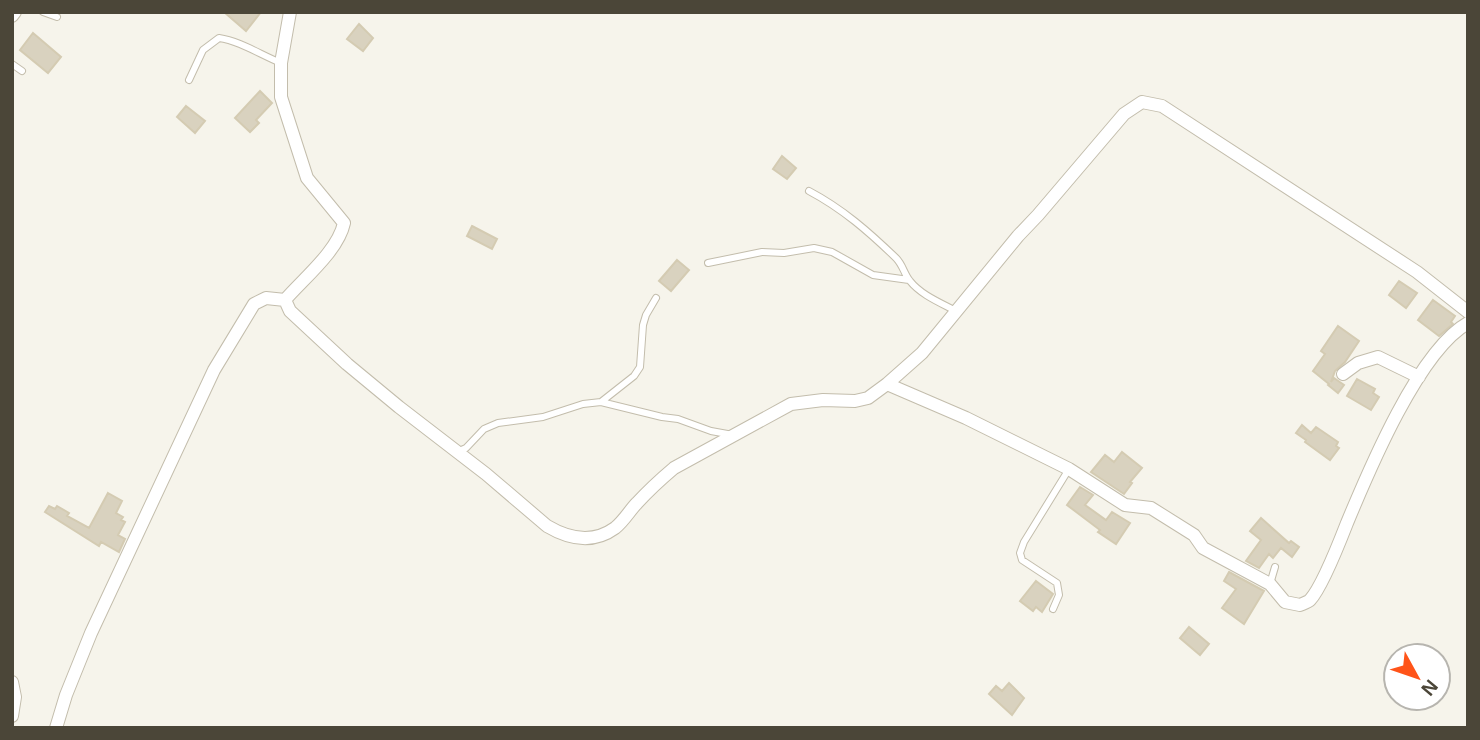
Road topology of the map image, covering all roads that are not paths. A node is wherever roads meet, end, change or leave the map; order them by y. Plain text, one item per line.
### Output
1 (43, 12) edge
2 (290, 12) edge
3 (57, 17) dead end
4 (281, 63) junction
5 (12, 64) edge
6 (22, 71) dead end
7 (189, 80) dead end
8 (810, 191) dead end
9 (708, 263) dead end
10 (909, 280) junction
11 (656, 298) dead end
12 (285, 300) junction
13 (956, 311) junction
14 (1468, 312) edge
15 (1468, 323) edge
16 (1343, 374) dead end
17 (1419, 377) junction
18 (887, 384) junction
19 (600, 402) junction
20 (733, 435) junction
21 (455, 453) junction
22 (1069, 469) junction
23 (1275, 567) dead end
24 (1270, 584) junction
25 (1053, 609) dead end
26 (12, 682) edge
27 (12, 716) edge
28 (55, 728) edge

1 - 3 lane
2 - 4 street
4 - 7 lane
4 - 12 street
5 - 6 lane
8 - 10 lane
9 - 10 lane
10 - 13 lane
11 - 19 lane
12 - 21 street
12 - 28 street
13 - 14 street
13 - 18 street
15 - 17 street
16 - 17 street
17 - 24 street
18 - 20 street
18 - 22 street
19 - 20 lane
19 - 21 lane
20 - 21 street
22 - 24 street
22 - 25 lane
23 - 24 lane
26 - 27 street

